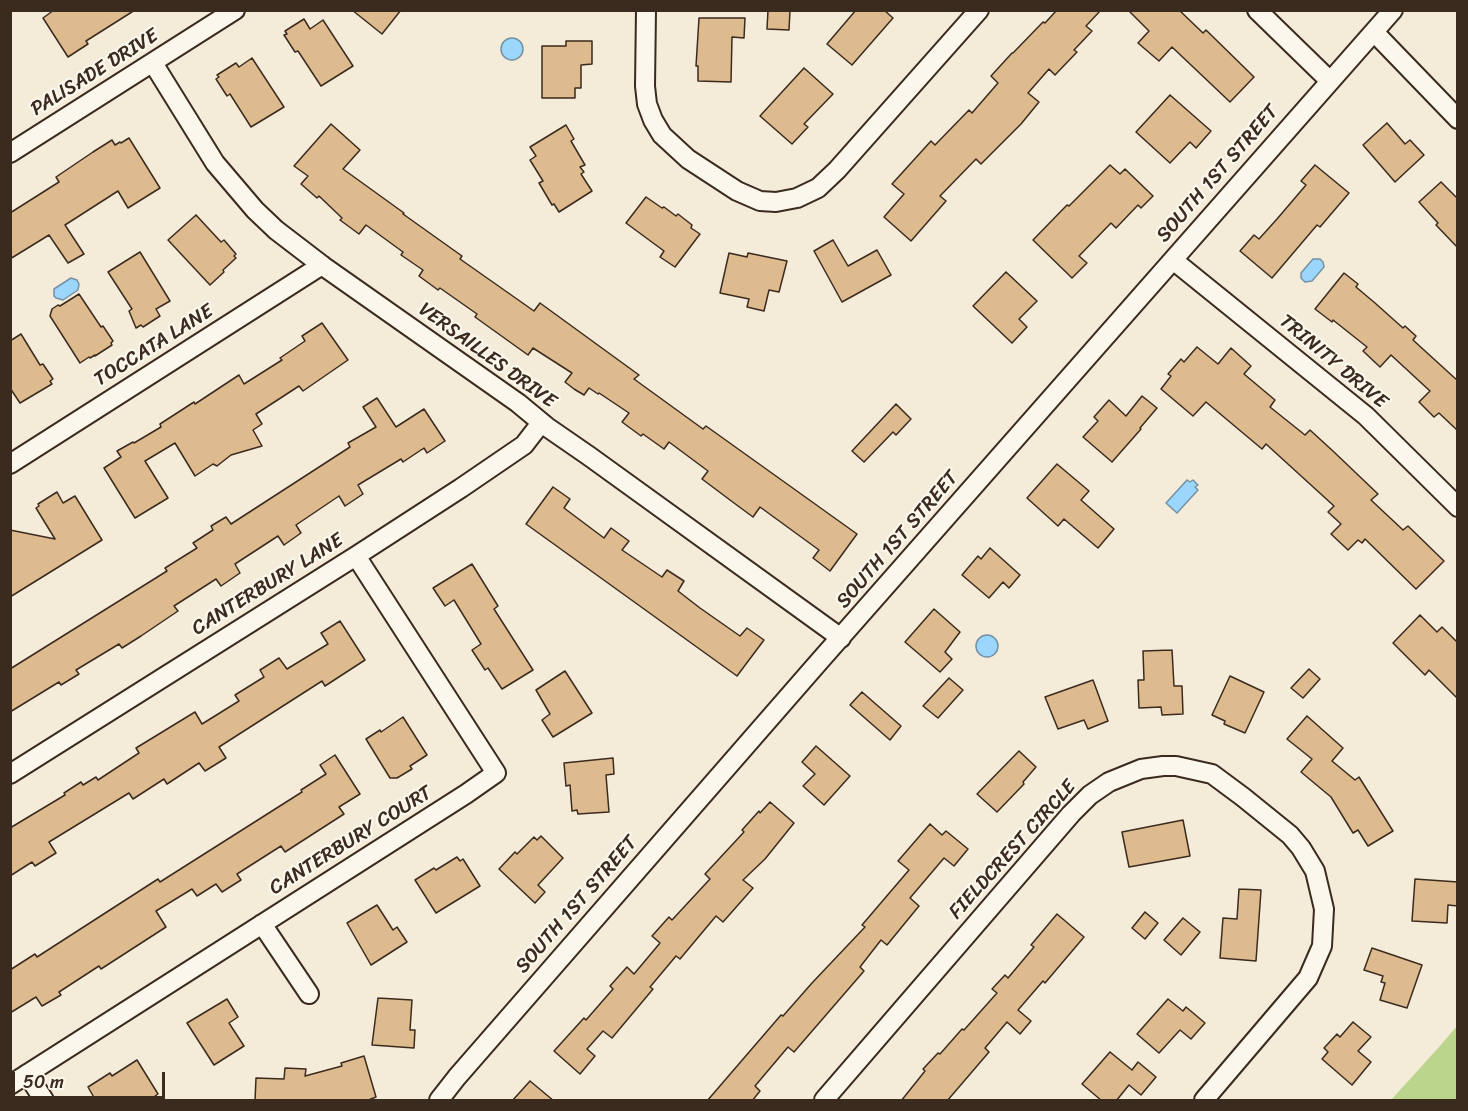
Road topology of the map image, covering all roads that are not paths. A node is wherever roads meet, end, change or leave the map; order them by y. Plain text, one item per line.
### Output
1 (235, 10) edge
2 (646, 10) edge
3 (979, 10) edge
4 (1257, 10) edge
5 (1393, 10) edge
6 (1374, 32) junction
7 (153, 63) junction
8 (1330, 81) junction
9 (1458, 119) edge
10 (10, 153) edge
11 (1173, 260) junction
12 (322, 266) junction
13 (542, 423) junction
14 (10, 464) edge
15 (1458, 507) edge
16 (356, 556) junction
17 (841, 638) junction
18 (10, 774) edge
19 (262, 924) junction
20 (309, 994) dead end
21 (27, 1074) junction
22 (10, 1085) edge
23 (44, 1101) edge
24 (439, 1101) edge
25 (824, 1101) edge
26 (1204, 1101) edge

1 - 7 street, PALISADE DRIVE
2 - 3 street
4 - 8 street
5 - 6 street, SOUTH 1ST STREET
6 - 8 street, SOUTH 1ST STREET
6 - 9 street
7 - 10 street, PALISADE DRIVE
7 - 12 street, VERSAILLES DRIVE
8 - 11 street, SOUTH 1ST STREET
11 - 15 street, TRINITY DRIVE
11 - 17 street, SOUTH 1ST STREET
12 - 13 street, VERSAILLES DRIVE
12 - 14 street, TOCCATA LANE
13 - 16 street, CANTERBURY LANE
13 - 17 street, VERSAILLES DRIVE
16 - 18 street, CANTERBURY LANE
16 - 19 street, CANTERBURY COURT
17 - 24 street, SOUTH 1ST STREET
19 - 20 street
19 - 21 street, CANTERBURY COURT
21 - 22 street, CANTERBURY COURT
21 - 23 street
25 - 26 street, FIELDCREST CIRCLE

